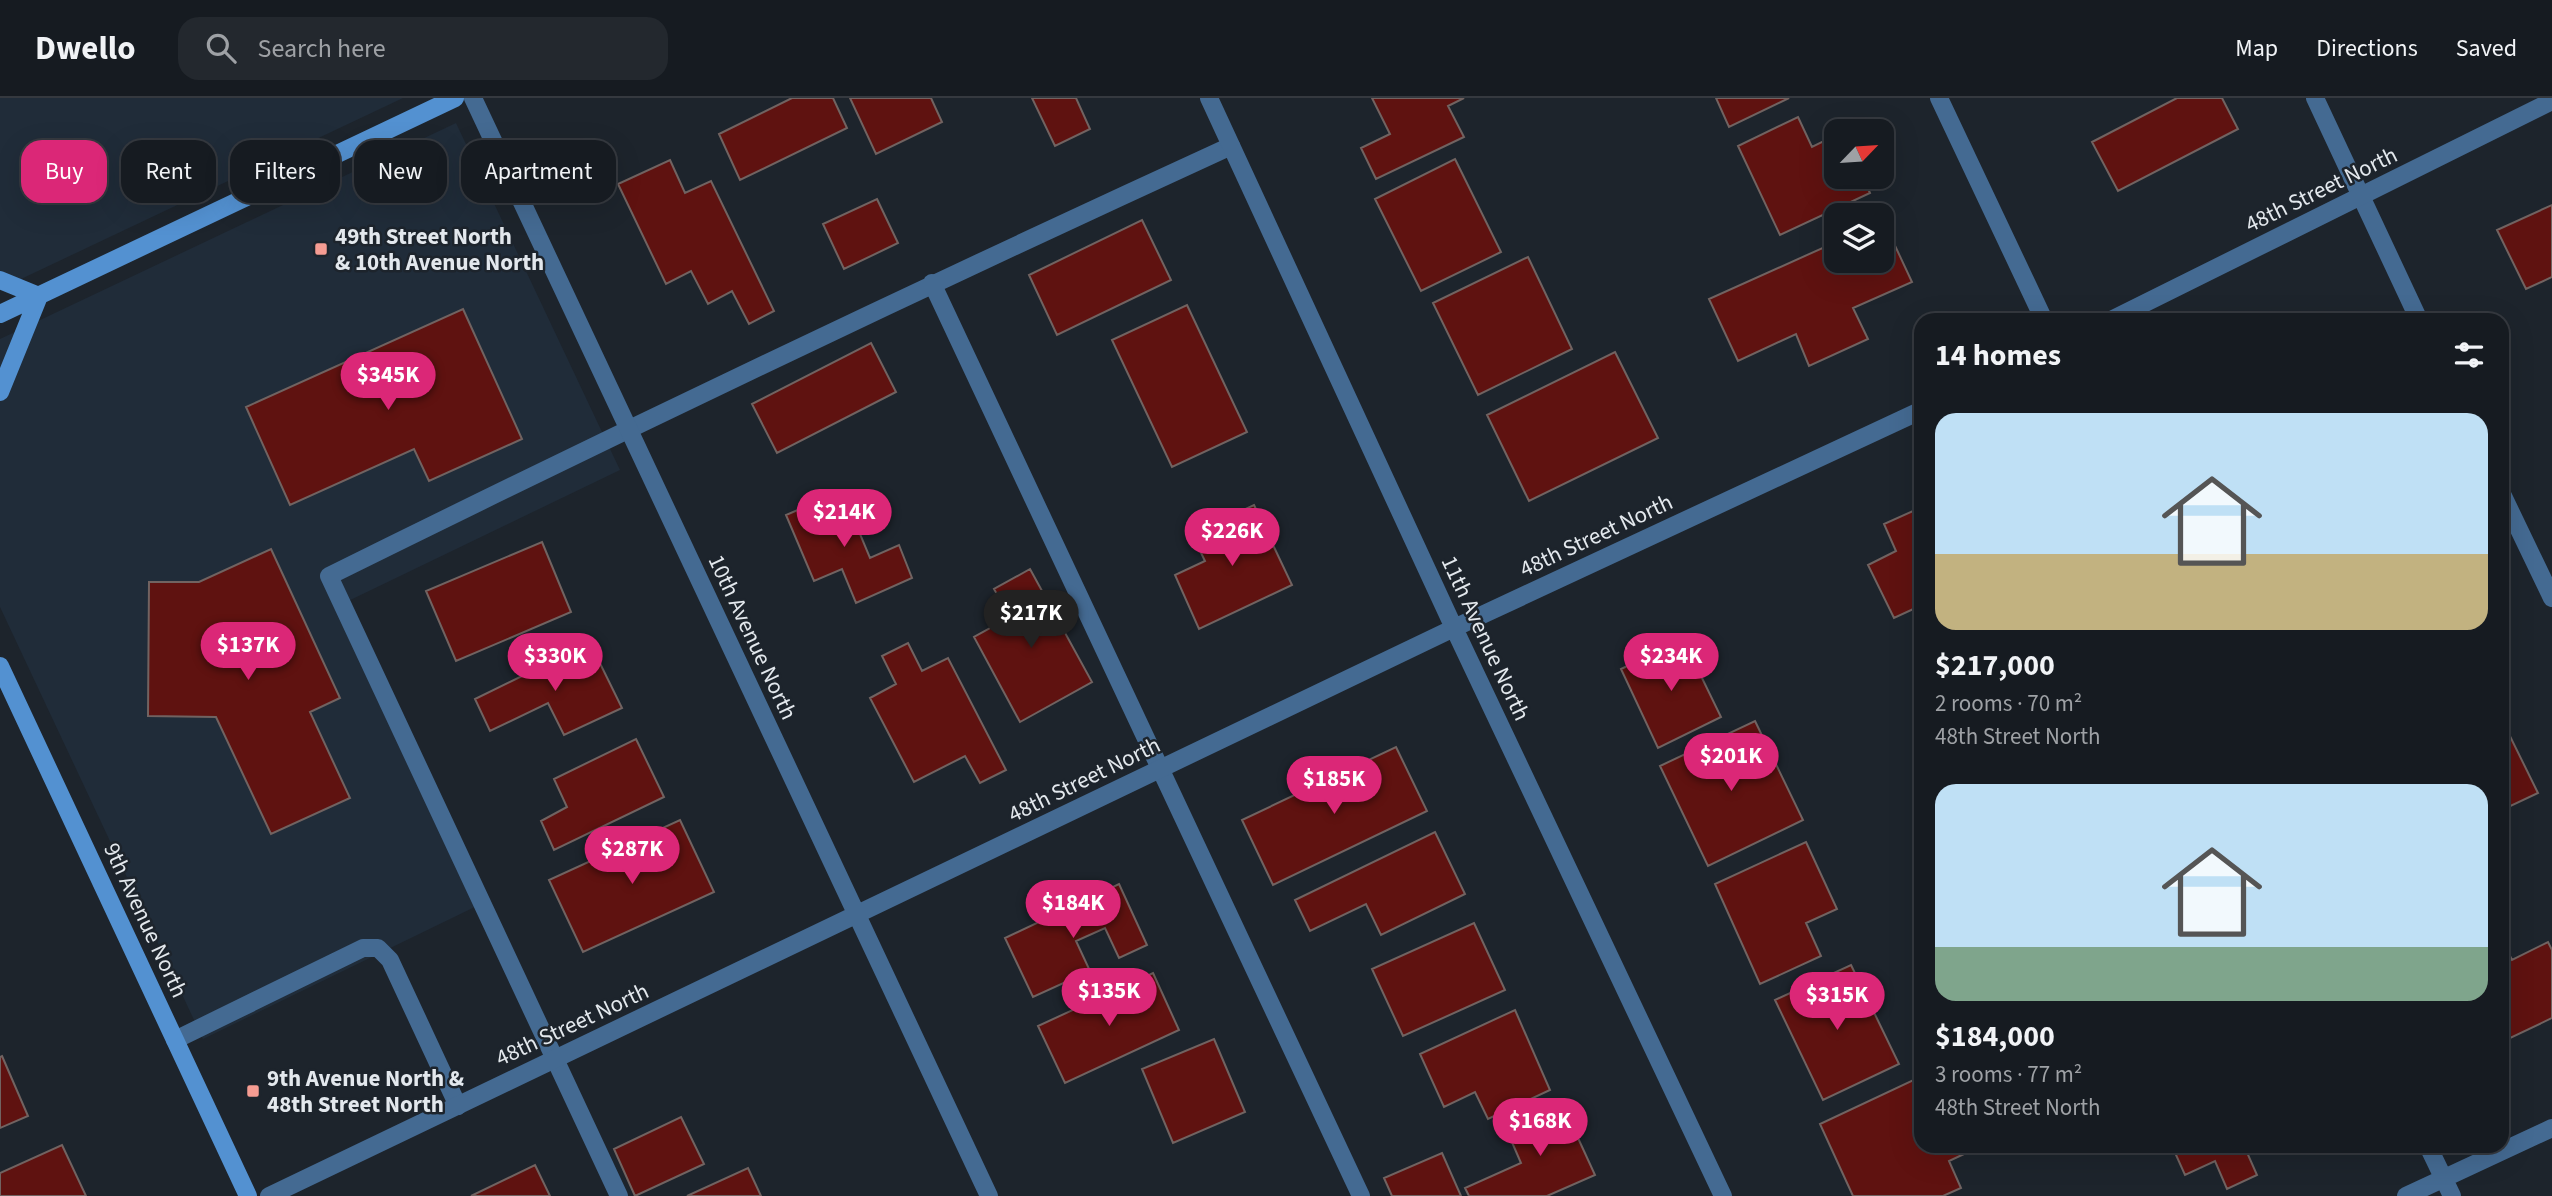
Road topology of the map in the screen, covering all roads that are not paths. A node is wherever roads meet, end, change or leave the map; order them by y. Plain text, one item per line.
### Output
1 (455, 98) edge
2 (473, 98) edge
3 (1209, 98) edge
4 (1939, 98) edge
5 (2315, 98) edge
6 (2552, 101) edge
7 (1231, 146) junction
8 (2360, 196) junction
9 (0, 280) edge
10 (932, 283) junction
11 (39, 296) junction
12 (2041, 313) edge
13 (2125, 313) edge
14 (2416, 313) edge
15 (0, 314) edge
16 (0, 392) edge
17 (1914, 414) edge
18 (628, 428) junction
19 (2509, 509) edge
20 (2552, 598) edge
21 (1454, 628) junction
22 (2, 676) edge
23 (1159, 770) junction
24 (857, 915) junction
25 (175, 1040) junction
26 (555, 1060) junction
27 (458, 1106) junction
28 (2552, 1128) edge
29 (2509, 1148) edge
30 (2431, 1153) edge
31 (2498, 1153) edge
32 (2443, 1178) junction
33 (248, 1196) edge
34 (268, 1196) edge
35 (618, 1196) edge
36 (989, 1196) edge
37 (1360, 1196) edge
38 (1723, 1196) edge
39 (2406, 1196) edge
40 (2452, 1196) edge

1 - 11 main road
2 - 18 street, 10th Avenue North
3 - 7 street, 11th Avenue North
4 - 12 street
5 - 8 street
6 - 8 street, 48th Street North
7 - 10 street
7 - 21 street, 11th Avenue North
8 - 13 street, 48th Street North
8 - 14 street
9 - 11 main road
10 - 18 street
10 - 23 street
11 - 15 main road
11 - 16 main road
17 - 21 street, 48th Street North
18 - 24 street, 10th Avenue North
18 - 26 street
19 - 20 street
21 - 23 street, 48th Street North
21 - 38 street, 11th Avenue North
22 - 25 main road, 9th Avenue North
23 - 24 street, 48th Street North
23 - 37 street
24 - 26 street, 48th Street North
24 - 36 street, 10th Avenue North
25 - 27 street
25 - 33 main road, 9th Avenue North
26 - 27 street, 48th Street North
26 - 35 street
27 - 34 street, 48th Street North
28 - 29 street
30 - 32 street
31 - 32 street
32 - 39 street
32 - 40 street

